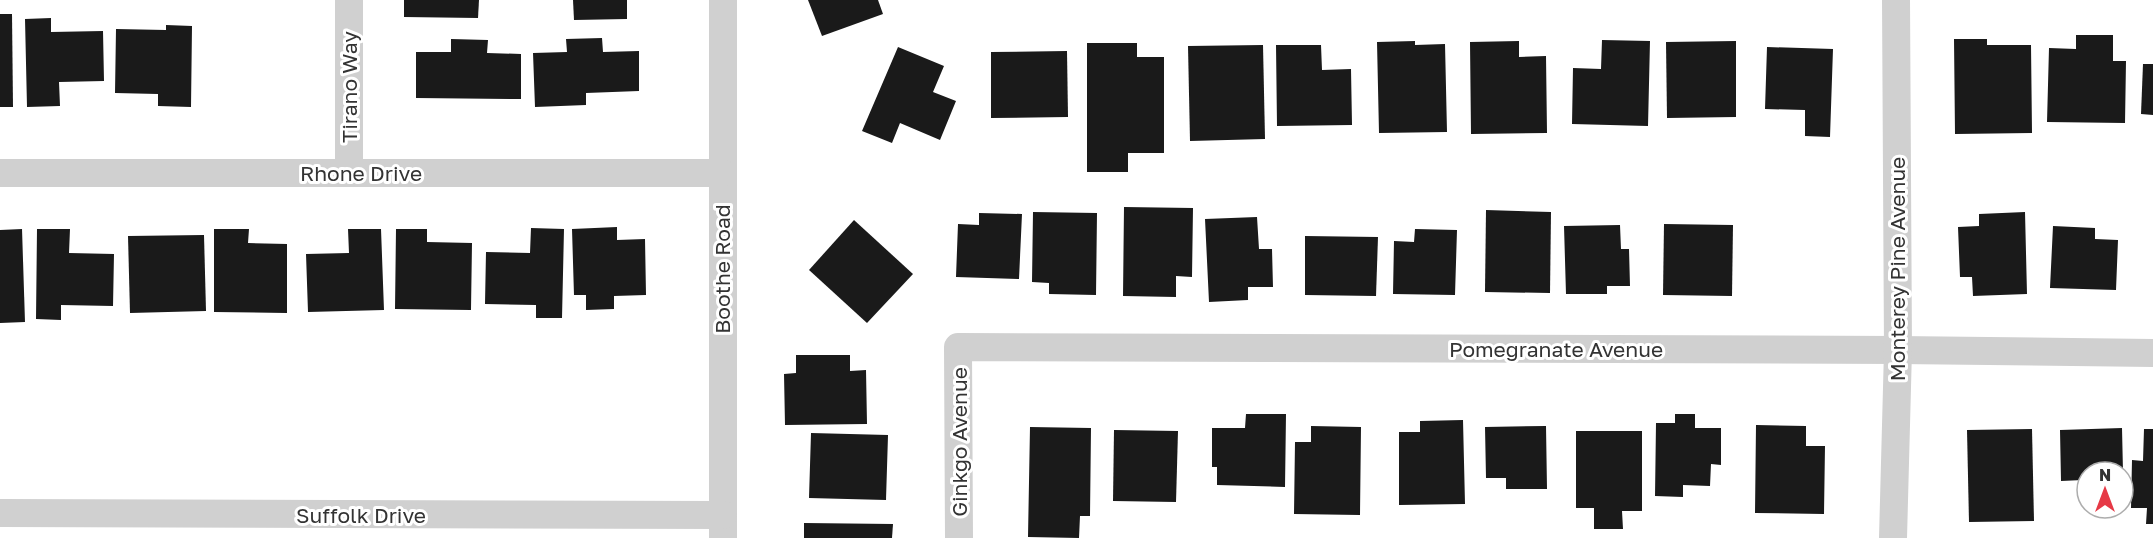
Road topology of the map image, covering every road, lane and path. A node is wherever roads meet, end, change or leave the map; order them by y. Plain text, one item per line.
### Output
1 (349, 0) edge
2 (723, 0) edge
3 (1896, 0) edge
4 (0, 173) edge
5 (349, 173) junction
6 (722, 173) junction
7 (958, 347) joint
8 (1898, 350) junction
9 (2153, 353) edge
10 (0, 513) edge
11 (414, 526) edge
12 (723, 526) edge
13 (959, 538) edge
14 (1893, 538) edge

1 - 5 street, Tirano Way
2 - 6 street, Boothe Road
3 - 8 street, Monterey Pine Avenue
4 - 5 street, Rhone Drive
5 - 6 street, Rhone Drive
6 - 12 street, Boothe Road
7 - 8 street, Pomegranate Avenue
7 - 13 street, Ginkgo Avenue
8 - 9 street, Pomegranate Avenue
8 - 14 street, Monterey Pine Avenue
10 - 11 street, Suffolk Drive
11 - 12 street, Suffolk Drive

